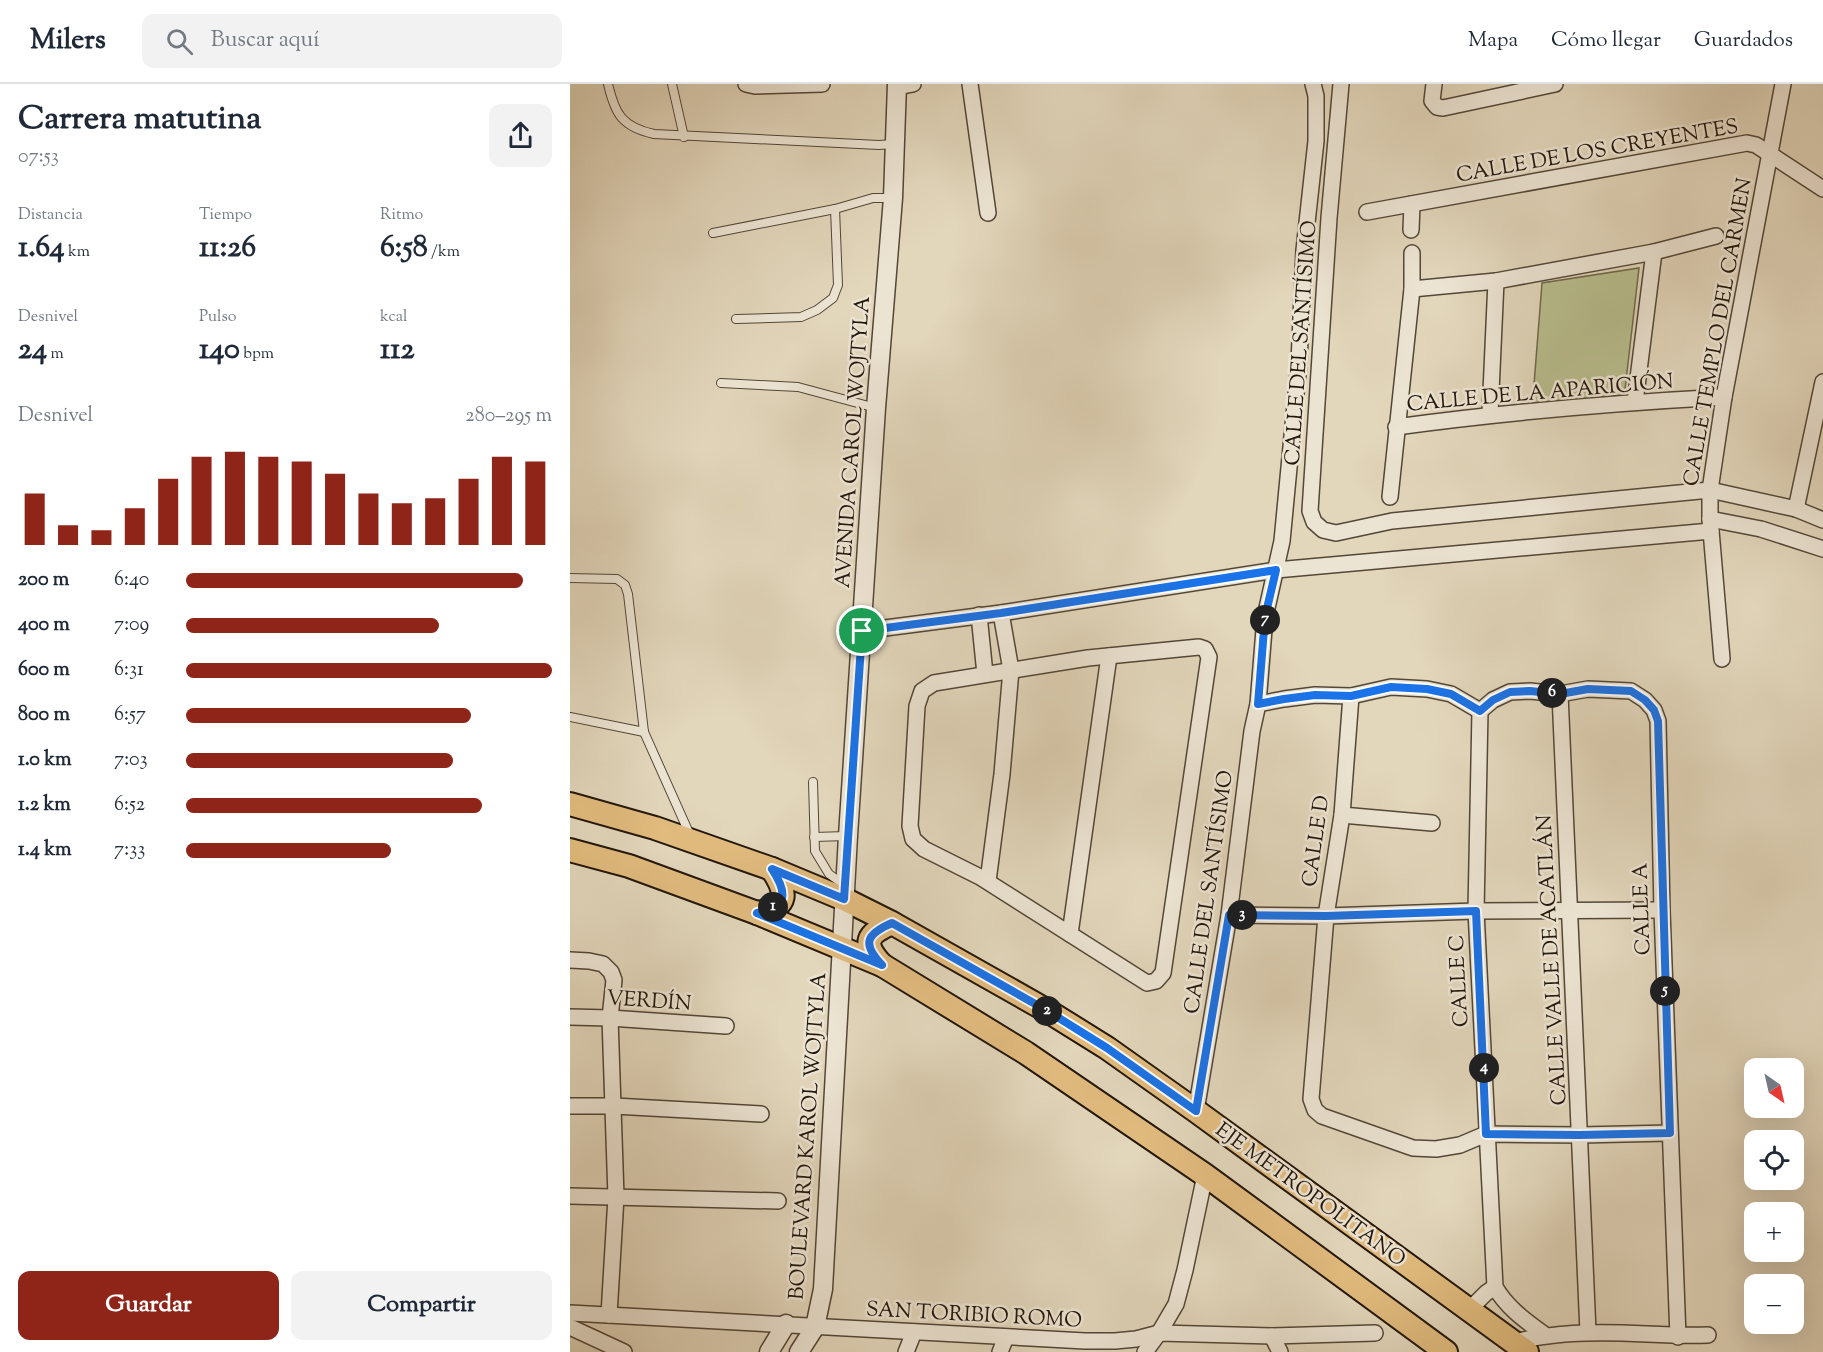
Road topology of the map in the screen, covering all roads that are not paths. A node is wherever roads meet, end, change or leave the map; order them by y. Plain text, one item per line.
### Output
1 (608, 84) edge
2 (672, 84) edge
3 (746, 84) edge
4 (822, 84) edge
5 (970, 84) edge
6 (1313, 84) edge
7 (1341, 84) edge
8 (1434, 84) edge
9 (1555, 84) edge
10 (1783, 84) edge
11 (902, 85) edge
12 (684, 137) junction
13 (894, 144) junction
14 (1769, 153) junction
15 (1823, 189) edge
16 (893, 198) junction
17 (1412, 204) junction
18 (835, 209) junction
19 (1367, 212) dead end
20 (988, 213) dead end
21 (1411, 230) dead end
22 (713, 233) dead end
23 (1716, 236) dead end
24 (1412, 252) dead end
25 (1654, 252) junction
26 (1496, 281) junction
27 (1412, 289) junction
28 (736, 319) dead end
29 (1823, 382) edge
30 (721, 383) dead end
31 (1724, 397) junction
32 (1635, 402) junction
33 (876, 408) junction
34 (1490, 414) junction
35 (1820, 419) edge
36 (1396, 427) junction
37 (1710, 490) junction
38 (1390, 497) dead end
39 (1796, 509) junction
40 (1823, 520) edge
41 (1711, 525) junction
42 (1823, 549) edge
43 (1276, 570) junction
44 (570, 578) edge
45 (1001, 613) junction
46 (979, 615) junction
47 (862, 631) junction
48 (1109, 656) junction
49 (1722, 659) dead end
50 (1011, 670) junction
51 (985, 674) junction
52 (1560, 694) junction
53 (1351, 696) junction
54 (1258, 704) junction
55 (1480, 711) junction
56 (570, 717) edge
57 (644, 732) junction
58 (813, 782) dead end
59 (570, 804) edge
60 (1342, 815) junction
61 (1432, 823) dead end
62 (848, 836) junction
63 (814, 837) junction
64 (693, 841) junction
65 (570, 850) edge
66 (772, 869) junction
67 (988, 881) junction
68 (845, 892) junction
69 (1662, 910) junction
70 (1476, 911) junction
71 (1571, 912) junction
72 (757, 913) junction
73 (1229, 915) junction
74 (1326, 916) junction
75 (892, 923) junction
76 (1070, 933) junction
77 (842, 948) junction
78 (570, 960) edge
79 (882, 965) junction
80 (570, 1017) edge
81 (610, 1018) junction
82 (726, 1026) dead end
83 (570, 1106) edge
84 (614, 1106) junction
85 (1196, 1111) junction
86 (761, 1113) dead end
87 (1670, 1133) junction
88 (1486, 1134) junction
89 (1580, 1135) junction
90 (1205, 1175) junction
91 (570, 1196) edge
92 (616, 1197) junction
93 (778, 1201) dead end
94 (1495, 1287) junction
95 (1469, 1310) junction
96 (570, 1312) edge
97 (609, 1315) junction
98 (786, 1324) junction
99 (570, 1327) edge
100 (814, 1327) junction
101 (914, 1332) junction
102 (1588, 1332) junction
103 (1159, 1333) junction
104 (1375, 1333) dead end
105 (1545, 1335) junction
106 (1708, 1335) dead end
107 (1272, 1336) junction
108 (1006, 1337) junction
109 (1678, 1337) junction
110 (1082, 1346) edge
111 (1519, 1347) edge
112 (624, 1352) edge
113 (769, 1352) edge
114 (799, 1352) edge
115 (906, 1352) edge
116 (1000, 1352) edge
117 (1145, 1352) edge
118 (1280, 1352) edge
119 (1446, 1352) edge

1 - 12 lane
2 - 12 lane
3 - 4 street
5 - 20 street
6 - 43 street, CALLE DEL SANTÍSIMO
7 - 37 street, CALLE DEL SANTÍSIMO
8 - 9 street
10 - 14 street, CALLE TEMPLO DEL CARMEN
11 - 13 street, AVENIDA CAROL WOJTYLA
12 - 13 lane
13 - 16 street, AVENIDA CAROL WOJTYLA
14 - 15 street, CALLE DE LOS CREYENTES
14 - 17 street, CALLE DE LOS CREYENTES
14 - 31 street, CALLE TEMPLO DEL CARMEN
16 - 18 lane
16 - 33 street, AVENIDA CAROL WOJTYLA
17 - 19 street, CALLE DE LOS CREYENTES
17 - 21 street
18 - 22 lane
18 - 28 lane
23 - 25 street
24 - 27 street
25 - 26 street
25 - 32 street
26 - 27 street
26 - 34 street
27 - 36 street
29 - 35 street
30 - 33 lane
31 - 32 street, CALLE DE LA APARICIÓN
31 - 37 street, CALLE TEMPLO DEL CARMEN
32 - 34 street, CALLE DE LA APARICIÓN
33 - 47 street, AVENIDA CAROL WOJTYLA
34 - 36 street, CALLE DE LA APARICIÓN
35 - 39 street
36 - 38 street
37 - 39 street, CALLE DEL SANTÍSIMO
37 - 41 street, CALLE TEMPLO DEL CARMEN
39 - 40 street, CALLE DEL SANTÍSIMO
41 - 42 street
41 - 43 street
41 - 49 street, CALLE TEMPLO DEL CARMEN
43 - 45 street
43 - 54 street, CALLE DEL SANTÍSIMO
44 - 57 lane
45 - 46 street
45 - 50 street
46 - 47 street
46 - 51 street
47 - 62 street, AVENIDA CAROL WOJTYLA
48 - 50 street
48 - 76 street
48 - 76 street
50 - 51 street
50 - 67 street
51 - 67 street
52 - 55 street
52 - 69 street, CALLE A
52 - 71 street, CALLE VALLE DE ACATLÁN
53 - 54 street
53 - 55 street
53 - 60 street, CALLE D
54 - 73 street, CALLE DEL SANTÍSIMO
55 - 70 street, CALLE C
56 - 57 lane
57 - 64 lane
58 - 63 lane
59 - 64 main road, EJE METROPOLITANO
60 - 61 street
60 - 74 street, CALLE D
62 - 63 lane
62 - 68 street, AVENIDA CAROL WOJTYLA
63 - 68 lane
64 - 66 main road, EJE METROPOLITANO
65 - 72 main road
66 - 68 main road, EJE METROPOLITANO
66 - 72 main road
67 - 76 street
68 - 75 main road, EJE METROPOLITANO
68 - 77 street, AVENIDA CAROL WOJTYLA
69 - 71 street
69 - 87 street, CALLE A
70 - 71 street
70 - 74 street
70 - 88 street, CALLE C
71 - 89 street, CALLE VALLE DE ACATLÁN
72 - 77 main road
73 - 74 street
73 - 85 street, CALLE DEL SANTÍSIMO
74 - 88 street, CALLE D
75 - 79 main road
75 - 85 main road, EJE METROPOLITANO
77 - 79 main road
77 - 100 street, BOULEVARD KAROL WOJTYLA
78 - 81 street
79 - 90 main road
80 - 81 street, VERDÍN
81 - 82 street, VERDÍN
81 - 84 street
83 - 84 street
84 - 86 street
84 - 92 street
85 - 95 main road, EJE METROPOLITANO
87 - 89 street
87 - 109 street, CALLE A
88 - 89 street
88 - 94 street, CALLE C
89 - 102 street, CALLE VALLE DE ACATLÁN
90 - 103 street
90 - 119 main road
91 - 92 street
92 - 93 street
92 - 97 street
94 - 95 street
94 - 105 street
95 - 111 main road, EJE METROPOLITANO
96 - 97 street, SAN TORIBIO ROMO
97 - 98 street, SAN TORIBIO ROMO
98 - 100 street, SAN TORIBIO ROMO
98 - 113 street
99 - 112 street
100 - 101 street, SAN TORIBIO ROMO
100 - 114 street, BOULEVARD KAROL WOJTYLA
101 - 108 street, SAN TORIBIO ROMO
101 - 115 street
102 - 105 street
102 - 109 street
103 - 107 street, SAN TORIBIO ROMO
103 - 110 street, SAN TORIBIO ROMO
103 - 117 street
104 - 107 street, SAN TORIBIO ROMO
105 - 111 street
106 - 109 street
107 - 118 street
108 - 110 street, SAN TORIBIO ROMO
108 - 116 street

